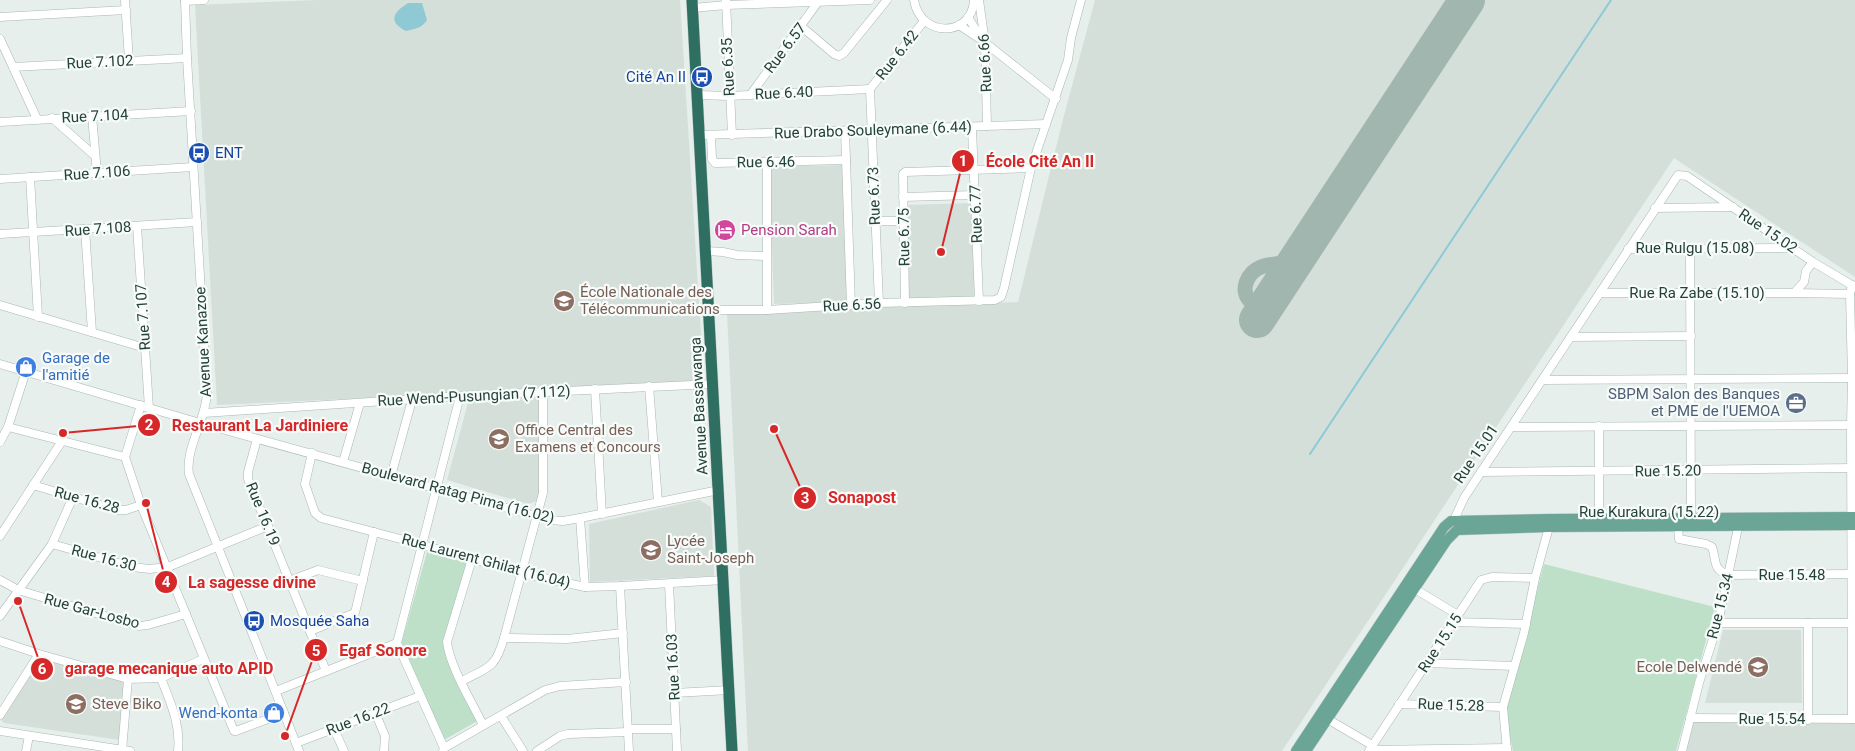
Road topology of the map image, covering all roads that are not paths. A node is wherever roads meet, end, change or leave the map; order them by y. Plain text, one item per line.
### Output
1 (125, 0) edge
2 (185, 0) edge
3 (204, 0) edge
4 (870, 0) edge
5 (887, 0) edge
6 (904, 0) edge
7 (914, 0) edge
8 (974, 0) edge
9 (979, 0) edge
10 (1081, 0) edge
11 (815, 1) edge
12 (726, 2) edge
13 (693, 4) edge
14 (126, 10) junction
15 (0, 17) edge
16 (968, 17) junction
17 (924, 21) junction
18 (959, 25) junction
19 (802, 27) junction
20 (0, 39) edge
21 (984, 42) junction
22 (187, 58) junction
23 (129, 60) junction
24 (13, 67) junction
25 (870, 89) junction
26 (751, 94) junction
27 (698, 95) junction
28 (730, 96) junction
29 (1056, 99) junction
30 (191, 111) junction
31 (92, 116) junction
32 (52, 118) junction
33 (37, 119) junction
34 (0, 122) edge
35 (1046, 124) junction
36 (987, 126) junction
37 (972, 128) junction
38 (871, 130) junction
39 (845, 131) junction
40 (732, 135) junction
41 (706, 136) junction
42 (95, 156) junction
43 (846, 160) junction
44 (768, 163) junction
45 (193, 167) junction
46 (1031, 168) junction
47 (974, 172) junction
48 (97, 173) junction
49 (1681, 174) joint
50 (30, 177) junction
51 (0, 179) edge
52 (975, 195) junction
53 (903, 197) junction
54 (1733, 207) junction
55 (1655, 208) junction
56 (875, 221) junction
57 (904, 221) junction
58 (197, 222) junction
59 (137, 226) junction
60 (85, 230) junction
61 (34, 233) junction
62 (0, 234) edge
63 (1690, 248) junction
64 (1792, 248) junction
65 (1628, 249) junction
66 (706, 251) junction
67 (766, 256) junction
68 (1813, 262) junction
69 (1852, 289) edge
70 (1600, 293) junction
71 (1691, 293) junction
72 (1794, 293) junction
73 (979, 301) junction
74 (879, 303) junction
75 (905, 303) junction
76 (0, 305) edge
77 (851, 305) junction
78 (709, 310) junction
79 (768, 310) junction
80 (38, 317) junction
81 (92, 332) junction
82 (1853, 334) edge
83 (1571, 336) junction
84 (1691, 336) junction
85 (145, 348) junction
86 (0, 364) edge
87 (26, 371) junction
88 (1690, 378) junction
89 (1854, 378) edge
90 (1542, 380) junction
91 (713, 384) junction
92 (649, 386) junction
93 (595, 389) junction
94 (543, 392) junction
95 (460, 396) junction
96 (412, 400) junction
97 (360, 402) junction
98 (145, 407) junction
99 (204, 413) junction
100 (200, 423) junction
101 (1853, 425) edge
102 (1599, 426) junction
103 (1690, 426) junction
104 (8, 427) junction
105 (1512, 427) junction
106 (257, 438) junction
107 (0, 442) edge
108 (62, 442) junction
109 (312, 454) junction
110 (125, 457) junction
111 (343, 462) junction
112 (1853, 468) edge
113 (1691, 470) junction
114 (1600, 471) junction
115 (1481, 472) junction
116 (391, 476) junction
117 (33, 485) junction
118 (438, 489) junction
119 (719, 490) junction
120 (73, 497) junction
121 (658, 502) junction
122 (141, 505) junction
123 (602, 514) junction
124 (536, 516) junction
125 (580, 518) junction
126 (1691, 518) junction
127 (1454, 520) junction
128 (1853, 521) edge
129 (1599, 523) junction
130 (1739, 523) junction
131 (268, 526) junction
132 (1678, 527) junction
133 (1549, 528) junction
134 (374, 532) junction
135 (0, 536) edge
136 (1447, 540) joint
137 (52, 544) junction
138 (423, 545) junction
139 (218, 546) junction
140 (472, 558) junction
141 (168, 567) junction
142 (521, 573) junction
143 (1854, 574) edge
144 (1728, 575) junction
145 (1536, 578) junction
146 (0, 580) edge
147 (724, 580) junction
148 (289, 581) junction
149 (363, 581) junction
150 (669, 584) junction
151 (620, 586) junction
152 (584, 587) junction
153 (1415, 589) junction
154 (18, 590) junction
155 (186, 614) junction
156 (1458, 614) junction
157 (0, 616) edge
158 (1453, 622) junction
159 (1718, 623) junction
160 (1808, 623) junction
161 (1854, 623) edge
162 (1526, 624) junction
163 (310, 631) junction
164 (623, 633) junction
165 (504, 638) junction
166 (0, 641) edge
167 (397, 642) junction
168 (39, 654) junction
169 (203, 659) junction
170 (1428, 663) junction
171 (1514, 666) junction
172 (326, 671) junction
173 (1854, 672) edge
174 (161, 678) junction
175 (128, 679) junction
176 (462, 681) junction
177 (626, 682) junction
178 (730, 690) junction
179 (276, 691) junction
180 (674, 693) junction
181 (420, 696) junction
182 (1399, 704) junction
183 (1503, 707) junction
184 (284, 712) junction
185 (375, 712) junction
186 (0, 715) edge
187 (501, 716) junction
188 (1324, 717) junction
189 (1690, 718) junction
190 (1854, 719) edge
191 (1808, 720) junction
192 (483, 725) junction
193 (334, 729) junction
194 (676, 729) junction
195 (628, 730) junction
196 (0, 731) edge
197 (29, 736) junction
198 (73, 742) junction
199 (296, 743) junction
200 (443, 749) edge
201 (1370, 749) edge
202 (125, 750) edge
203 (1507, 750) edge
204 (26, 751) edge
205 (72, 751) edge
206 (178, 751) edge
207 (299, 751) edge
208 (344, 751) edge
209 (384, 751) edge
210 (523, 751) edge
211 (537, 751) edge
212 (629, 751) edge
213 (677, 751) edge
214 (732, 751) edge
215 (1296, 751) edge
216 (1306, 751) edge
217 (1682, 751) edge

1 - 14 street
2 - 3 street
2 - 22 street, Avenue Kanazoe
4 - 11 street
5 - 19 street
6 - 7 street
7 - 17 street
8 - 16 street
9 - 21 street, Rue 6.66
10 - 29 street
11 - 12 street
11 - 19 street, Rue 6.57
12 - 13 street
12 - 28 street, Rue 6.35
13 - 27 highway, Avenue Bassawanga
14 - 15 street
14 - 23 street
16 - 18 street
16 - 21 street
17 - 18 street
17 - 25 street, Rue 6.42
18 - 21 street
19 - 26 street, Rue 6.57
20 - 24 street
21 - 29 street
21 - 36 street, Rue 6.66
22 - 23 street, Rue 7.102
22 - 30 street, Avenue Kanazoe
23 - 24 street, Rue 7.102
24 - 33 street
25 - 26 street, Rue 6.40
25 - 38 street, Rue 6.73
26 - 28 street, Rue 6.40
27 - 28 street, Rue 6.40
27 - 41 highway, Avenue Bassawanga
28 - 40 street, Rue 6.35
29 - 35 street
30 - 31 street, Rue 7.104
30 - 45 street, Avenue Kanazoe
31 - 32 street, Rue 7.104
31 - 42 street
32 - 33 street, Rue 7.104
32 - 42 street
33 - 34 street, Rue 7.104
35 - 36 street, Rue Drabo Souleymane (6.44)
35 - 46 street
36 - 37 street, Rue Drabo Souleymane (6.44)
37 - 38 street, Rue Drabo Souleymane (6.44)
37 - 47 street, Rue 6.77
38 - 39 street, Rue Drabo Souleymane (6.44)
38 - 56 street, Rue 6.73
39 - 40 street, Rue Drabo Souleymane (6.44)
39 - 43 street
40 - 41 street, Rue Drabo Souleymane (6.44)
41 - 44 street, Rue 6.46
41 - 66 highway, Avenue Bassawanga
42 - 48 street
43 - 44 street, Rue 6.46
43 - 77 street
44 - 67 street
45 - 48 street, Rue 7.106
45 - 58 street, Avenue Kanazoe
46 - 47 street
46 - 73 street, Rue 6.56
47 - 52 street, Rue 6.77
47 - 53 street, Rue 6.75
48 - 50 street, Rue 7.106
49 - 54 street, Rue 15.02
49 - 55 street, Rue 15.01
50 - 51 street, Rue 7.106
50 - 61 street
52 - 53 street
52 - 73 street, Rue 6.77
53 - 57 street, Rue 6.75
54 - 55 street
54 - 64 street, Rue 15.02
55 - 65 street, Rue 15.01
56 - 57 street
56 - 74 street, Rue 6.73
57 - 75 street, Rue 6.75
58 - 59 street, Rue 7.108
58 - 99 street, Avenue Kanazoe
59 - 60 street, Rue 7.108
59 - 85 street, Rue 7.107
60 - 61 street, Rue 7.108
60 - 81 street
61 - 62 street, Rue 7.108
61 - 80 street
63 - 64 street, Rue Rulgu (15.08)
63 - 65 street, Rue Rulgu (15.08)
63 - 71 street
64 - 68 street, Rue 15.02
65 - 70 street, Rue 15.01
66 - 67 street
66 - 78 highway, Avenue Bassawanga
67 - 79 street
68 - 69 street, Rue 15.02
68 - 72 street
69 - 72 street, Rue Ra Zabe (15.10)
69 - 82 street
70 - 71 street, Rue Ra Zabe (15.10)
70 - 83 street, Rue 15.01
71 - 72 street, Rue Ra Zabe (15.10)
71 - 84 street
73 - 75 street, Rue 6.56
74 - 75 street, Rue 6.56
74 - 77 street, Rue 6.56
76 - 80 street
77 - 79 street, Rue 6.56
78 - 79 street, Rue 6.56
78 - 91 highway, Avenue Bassawanga
80 - 81 street
81 - 85 street
82 - 89 street
83 - 84 street
83 - 90 street, Rue 15.01
84 - 88 street
85 - 98 street, Rue 7.107
86 - 87 street, Boulevard Ratag Pima (16.02)
87 - 98 street, Boulevard Ratag Pima (16.02)
87 - 104 street
88 - 89 street
88 - 90 street
88 - 103 street
89 - 101 street
90 - 105 street, Rue 15.01
91 - 92 street, Rue Wend-Pusungian (7.112)
91 - 119 highway, Avenue Bassawanga
92 - 93 street, Rue Wend-Pusungian (7.112)
92 - 121 street
93 - 94 street, Rue Wend-Pusungian (7.112)
93 - 123 street
94 - 95 street, Rue Wend-Pusungian (7.112)
94 - 124 street
95 - 96 street, Rue Wend-Pusungian (7.112)
95 - 118 street
96 - 97 street, Rue Wend-Pusungian (7.112)
96 - 116 street
97 - 99 street, Rue Wend-Pusungian (7.112)
97 - 111 street
98 - 100 street, Boulevard Ratag Pima (16.02)
98 - 110 street
99 - 100 street, Avenue Kanazoe
100 - 106 street, Boulevard Ratag Pima (16.02)
100 - 139 street, Avenue Kanazoe
101 - 103 street
101 - 112 street
102 - 103 street
102 - 105 street
102 - 114 street
103 - 113 street
104 - 107 street
104 - 108 street
105 - 115 street, Rue 15.01
106 - 109 street, Boulevard Ratag Pima (16.02)
106 - 131 street, Rue 16.19
108 - 110 street
108 - 117 street
109 - 111 street, Boulevard Ratag Pima (16.02)
109 - 134 street, Rue Laurent Ghilat (16.04)
110 - 122 street
111 - 116 street, Boulevard Ratag Pima (16.02)
112 - 113 street, Rue 15.20
112 - 128 street
113 - 114 street, Rue 15.20
113 - 126 street
114 - 115 street, Rue 15.20
114 - 129 street
115 - 127 street, Rue 15.01
116 - 118 street, Boulevard Ratag Pima (16.02)
117 - 120 street, Rue 16.28
117 - 135 street
118 - 124 street, Boulevard Ratag Pima (16.02)
118 - 138 street
119 - 121 street, Boulevard Ratag Pima (16.02)
119 - 147 highway, Avenue Bassawanga
120 - 122 street, Rue 16.28
120 - 137 street
121 - 123 street, Boulevard Ratag Pima (16.02)
122 - 141 street
123 - 125 street, Boulevard Ratag Pima (16.02)
124 - 125 street, Boulevard Ratag Pima (16.02)
124 - 142 street
125 - 152 street
126 - 129 main road, Rue Kurakura (15.22)
126 - 130 main road, Rue Kurakura (15.22)
127 - 129 main road, Rue Kurakura (15.22)
127 - 188 main road, Rue 15.01
128 - 130 main road, Rue Kurakura (15.22)
128 - 143 street
129 - 132 main road, Rue Kurakura (15.22)
129 - 133 main road, Rue Kurakura (15.22)
130 - 132 main road, Rue Kurakura (15.22)
130 - 144 street, Rue 15.34
131 - 139 street, Rue 16.30
131 - 148 street, Rue 16.19
132 - 144 street
133 - 136 main road, Rue Kurakura (15.22)
133 - 145 street
134 - 138 street, Rue Laurent Ghilat (16.04)
134 - 149 street
136 - 153 main road, Rue 15.01
137 - 141 street, Rue 16.30
137 - 154 street
138 - 140 street, Rue Laurent Ghilat (16.04)
138 - 167 street
139 - 141 street, Rue 16.30
139 - 179 street, Avenue Kanazoe
140 - 142 street, Rue Laurent Ghilat (16.04)
140 - 176 street
141 - 155 street
142 - 152 street, Rue Laurent Ghilat (16.04)
142 - 165 street
143 - 144 street, Rue 15.48
143 - 161 street
144 - 159 street, Rue 15.34
145 - 156 street, Rue 15.15
145 - 162 street
146 - 154 street, Rue Gar-Losbo
147 - 150 street, Rue Laurent Ghilat (16.04)
147 - 178 highway, Avenue Bassawanga
148 - 149 street
148 - 163 street, Rue 16.19
149 - 163 street
150 - 151 street, Rue Laurent Ghilat (16.04)
150 - 180 street, Rue 16.03
151 - 152 street, Rue Laurent Ghilat (16.04)
151 - 164 street
153 - 156 street
153 - 188 main road, Rue 15.01
154 - 155 street, Rue Gar-Losbo
154 - 157 street
155 - 169 street
156 - 158 street, Rue 15.15
158 - 162 street
158 - 170 street, Rue 15.15
159 - 160 street
159 - 189 street, Rue 15.34
160 - 161 street
160 - 191 street
161 - 173 street
162 - 171 street
163 - 172 street, Rue 16.19
164 - 165 street
164 - 177 street
165 - 176 street
166 - 168 street
167 - 172 street
167 - 181 street
168 - 175 street
168 - 186 street
169 - 174 street
169 - 184 street
170 - 171 street
170 - 182 street, Rue 15.15
171 - 183 street
172 - 179 street
173 - 190 street
174 - 175 street
174 - 206 street
175 - 202 street
176 - 192 street
177 - 187 street
177 - 195 street
178 - 180 street
178 - 214 highway, Avenue Bassawanga
179 - 184 street, Avenue Kanazoe
180 - 194 street, Rue 16.03
181 - 185 street, Rue 16.22
181 - 200 street
182 - 183 street, Rue 15.28
182 - 201 street, Rue 15.15
183 - 203 street
184 - 199 street, Avenue Kanazoe
185 - 193 street, Rue 16.22
185 - 209 street
187 - 192 street
187 - 210 street
188 - 201 street
188 - 215 main road, Rue 15.01
188 - 216 main road, Rue 15.01
189 - 191 street, Rue 15.54
189 - 217 street, Rue 15.34
190 - 191 street, Rue 15.54
192 - 200 street
193 - 199 street, Rue 16.22
193 - 208 street
194 - 195 street
194 - 213 street, Rue 16.03
195 - 211 street
195 - 212 street
196 - 197 street
197 - 198 street
197 - 204 street
198 - 202 street
198 - 205 street
199 - 207 street, Avenue Kanazoe
201 - 203 street

